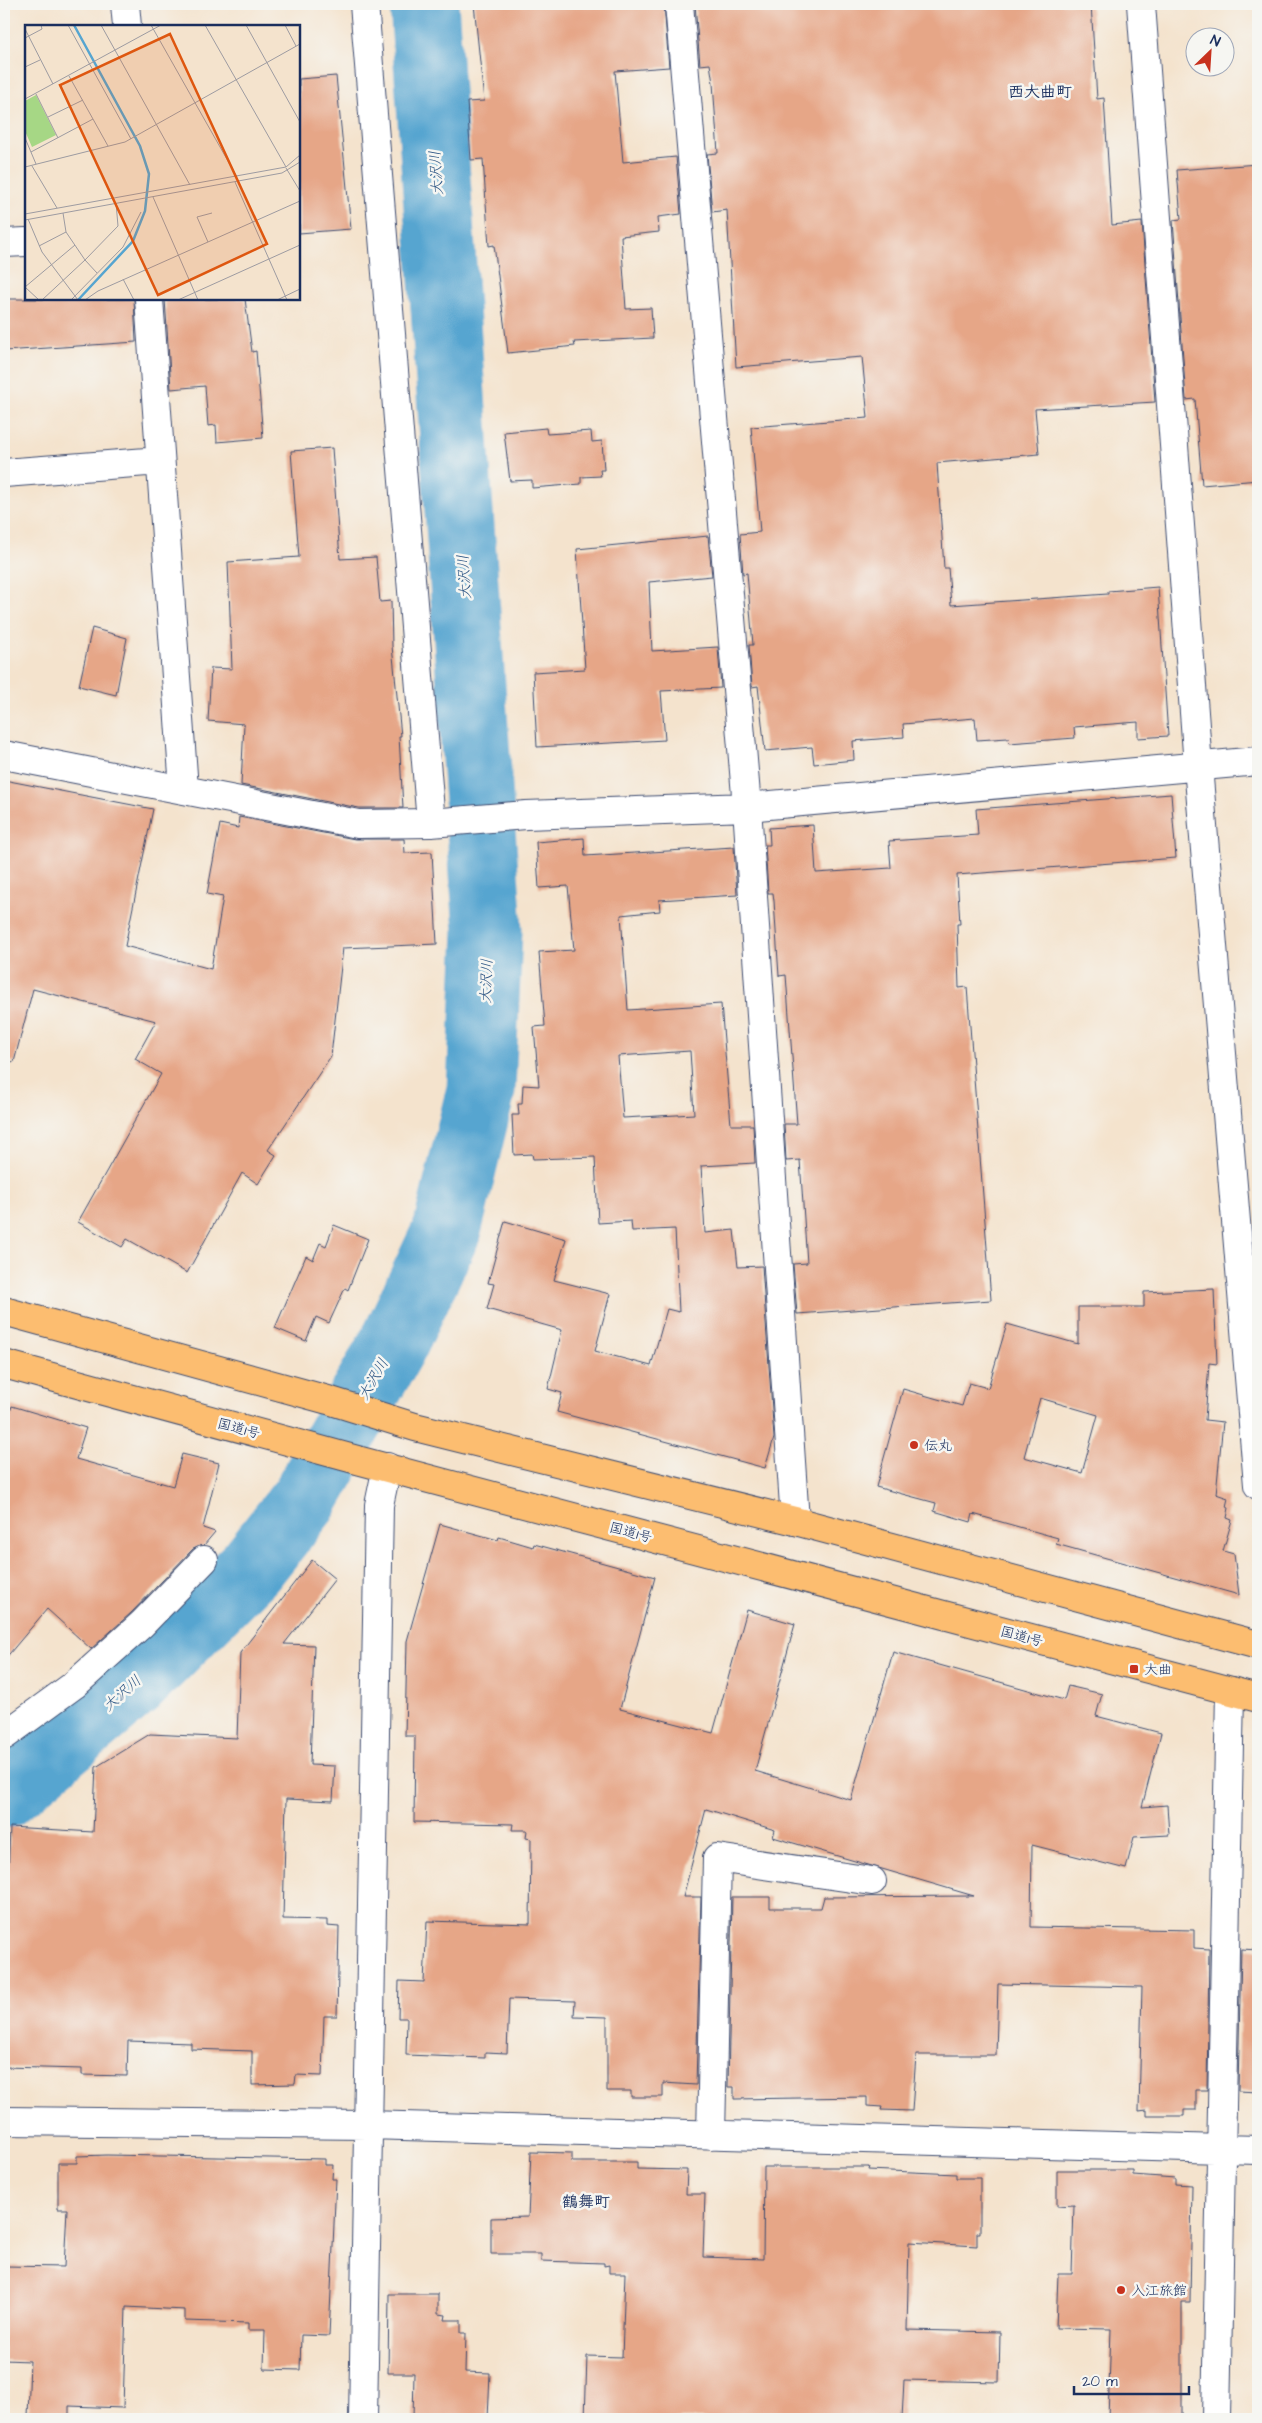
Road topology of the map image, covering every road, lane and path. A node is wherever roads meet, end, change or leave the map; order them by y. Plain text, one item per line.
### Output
1 (125, 4) edge
2 (364, 4) edge
3 (679, 4) edge
4 (1141, 4) edge
5 (127, 25) edge
6 (25, 242) edge
7 (4, 243) edge
8 (149, 300) edge
9 (160, 461) junction
10 (4, 473) edge
11 (4, 755) edge
12 (1258, 761) edge
13 (1198, 766) junction
14 (184, 788) junction
15 (747, 807) junction
16 (431, 823) junction
17 (4, 1311) edge
18 (4, 1366) edge
19 (374, 1464) junction
20 (1258, 1485) edge
21 (795, 1521) junction
22 (204, 1560) dead end
23 (1258, 1645) edge
24 (1230, 1691) junction
25 (1258, 1698) edge
26 (4, 1736) edge
27 (872, 1881) dead end
28 (4, 2121) edge
29 (368, 2125) junction
30 (711, 2135) junction
31 (1220, 2150) junction
32 (1258, 2150) edge
33 (364, 2419) edge
34 (1216, 2419) edge

1 - 5 street
2 - 16 street
3 - 15 street
4 - 13 street
6 - 7 street
8 - 9 street
9 - 10 street
9 - 14 street
11 - 14 street
12 - 13 street
13 - 15 street
13 - 20 street
14 - 16 street
15 - 16 street
15 - 21 street
17 - 21 highway
18 - 19 highway, 国道1号
19 - 24 highway, 国道1号
19 - 29 street
21 - 23 highway
22 - 26 street
24 - 25 highway, 国道1号
24 - 31 street
27 - 30 street
28 - 29 street
29 - 30 street
29 - 33 street
30 - 31 street
31 - 32 street
31 - 34 street

